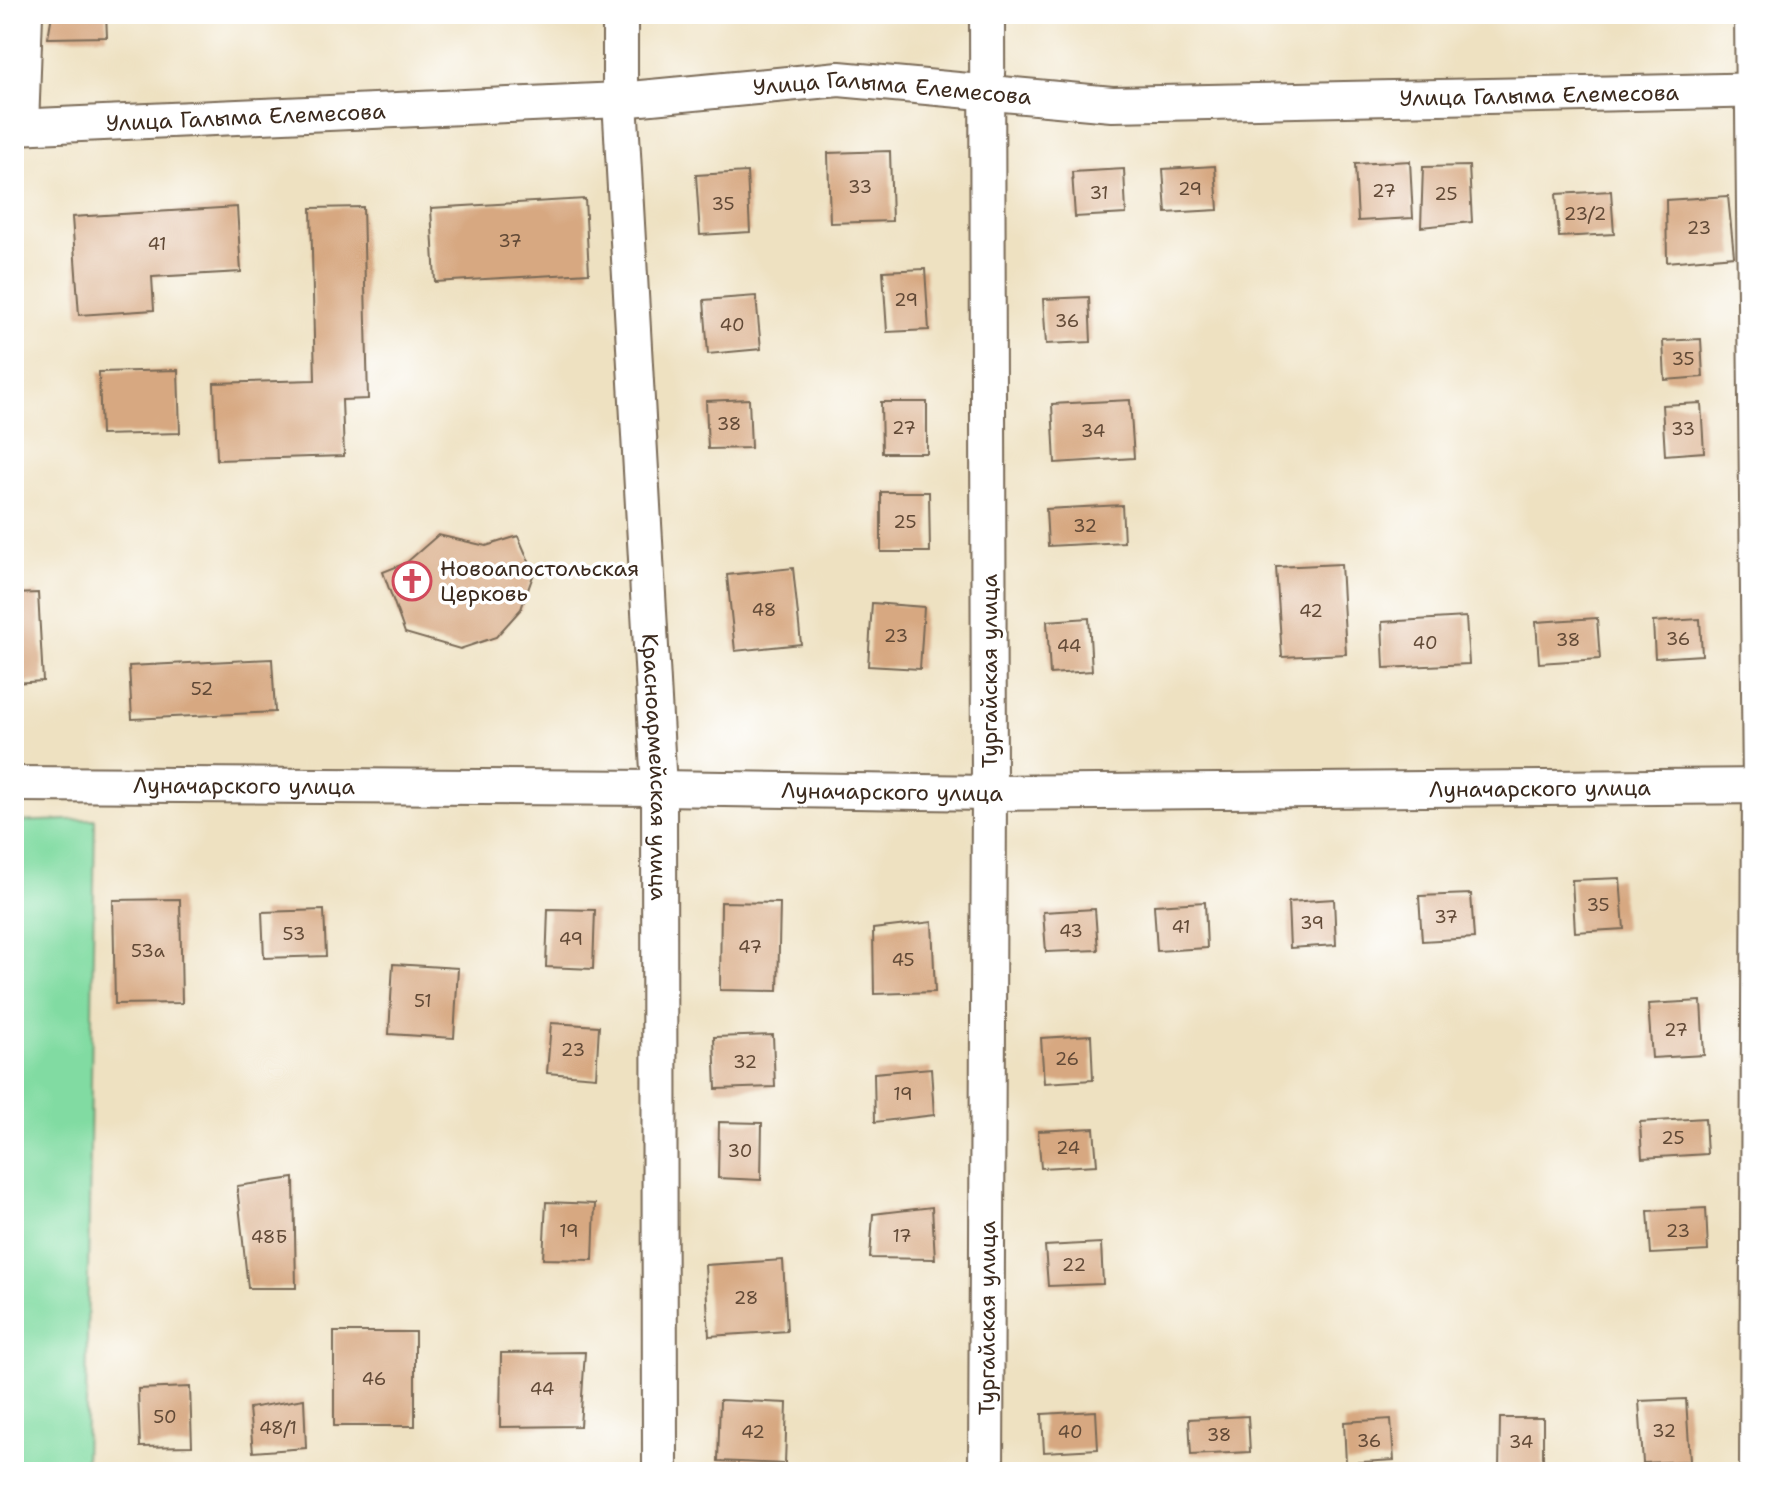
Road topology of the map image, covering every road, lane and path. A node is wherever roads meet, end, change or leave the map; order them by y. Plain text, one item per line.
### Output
1 (25, 14) edge
2 (620, 14) edge
3 (987, 14) edge
4 (1752, 14) edge
5 (1761, 90) edge
6 (986, 92) junction
7 (620, 100) junction
8 (17, 127) edge
9 (14, 784) edge
10 (1765, 786) edge
11 (659, 788) junction
12 (989, 793) junction
13 (660, 1472) edge
14 (986, 1472) edge
15 (1757, 1472) edge

1 - 8 street
2 - 7 street, Красноармейская улица
3 - 6 street, Тургайская улица
4 - 5 street
5 - 6 street, Улица Галыма Елемесова
5 - 10 street
6 - 7 street, Улица Галыма Елемесова
6 - 12 street, Тургайская улица
7 - 8 street, Улица Галыма Елемесова
7 - 11 street, Красноармейская улица
9 - 11 street, Луначарского улица
10 - 12 street, Луначарского улица
10 - 15 street
11 - 12 street, Луначарского улица
11 - 13 street, Красноармейская улица
12 - 14 street, Тургайская улица

